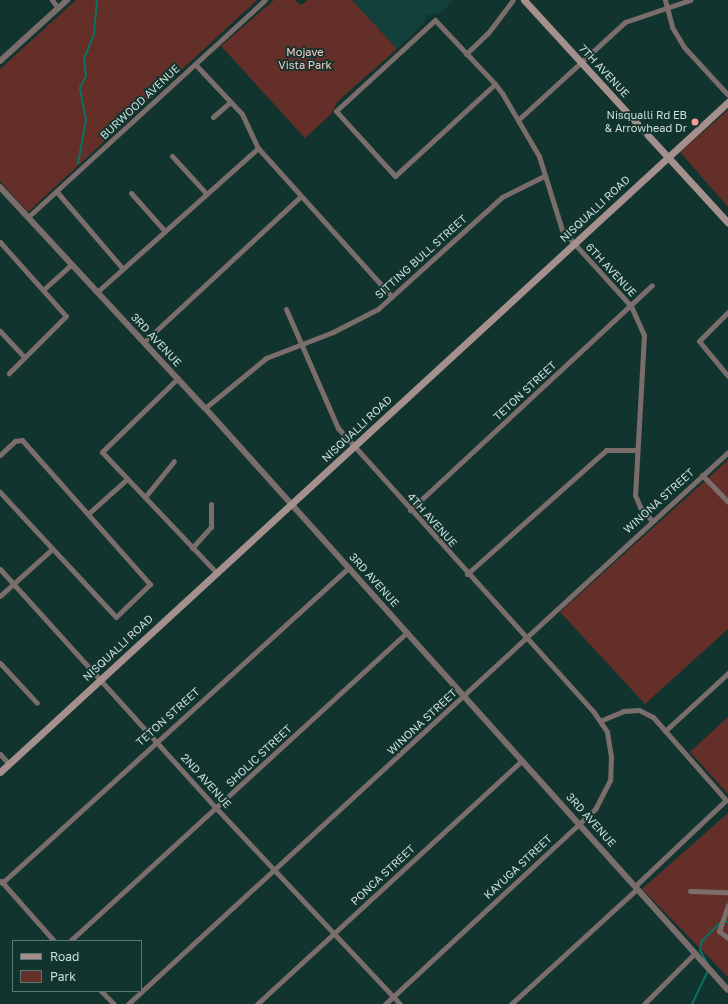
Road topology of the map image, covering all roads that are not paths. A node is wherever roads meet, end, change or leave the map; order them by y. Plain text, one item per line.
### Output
1 (52, 0) edge
2 (67, 0) edge
3 (265, 0) edge
4 (513, 0) edge
5 (524, 0) edge
6 (665, 0) edge
7 (690, 0) edge
8 (58, 8) junction
9 (665, 8) junction
10 (466, 54) junction
11 (580, 61) junction
12 (0, 62) edge
13 (195, 64) junction
14 (495, 84) junction
15 (728, 95) edge
16 (230, 102) junction
17 (728, 102) edge
18 (213, 117) dead end
19 (518, 120) junction
20 (258, 148) junction
21 (172, 156) dead end
22 (668, 157) junction
23 (544, 176) junction
24 (0, 187) edge
25 (57, 192) junction
26 (205, 192) junction
27 (131, 193) dead end
28 (300, 197) junction
29 (28, 218) junction
30 (728, 224) edge
31 (164, 230) junction
32 (0, 242) edge
33 (573, 244) junction
34 (72, 264) junction
35 (123, 268) junction
36 (652, 285) dead end
37 (43, 290) junction
38 (97, 292) junction
39 (392, 297) junction
40 (631, 306) junction
41 (286, 309) dead end
42 (728, 312) edge
43 (0, 331) edge
44 (145, 341) junction
45 (300, 344) junction
46 (23, 356) junction
47 (8, 373) dead end
48 (728, 376) edge
49 (178, 378) junction
50 (206, 408) junction
51 (354, 446) junction
52 (637, 450) junction
53 (728, 452) edge
54 (0, 455) edge
55 (174, 461) dead end
56 (702, 476) junction
57 (126, 480) junction
58 (0, 492) edge
59 (145, 497) junction
60 (728, 502) edge
61 (211, 504) dead end
62 (291, 504) junction
63 (410, 510) junction
64 (89, 513) junction
65 (652, 521) junction
66 (192, 548) junction
67 (52, 549) junction
68 (349, 567) junction
69 (0, 569) edge
70 (217, 573) junction
71 (467, 574) junction
72 (14, 584) junction
73 (0, 596) edge
74 (408, 632) junction
75 (527, 639) junction
76 (0, 663) edge
77 (728, 673) edge
78 (101, 679) junction
79 (465, 696) junction
80 (37, 703) dead end
81 (600, 721) junction
82 (665, 731) junction
83 (156, 741) junction
84 (0, 754) edge
85 (522, 760) junction
86 (9, 764) junction
87 (0, 772) edge
88 (217, 809) junction
89 (580, 824) junction
90 (277, 869) junction
91 (1, 882) edge
92 (636, 888) junction
93 (690, 891) dead end
94 (728, 892) edge
95 (728, 905) edge
96 (335, 933) junction
97 (728, 938) edge
98 (53, 940) edge
99 (71, 940) edge
100 (694, 954) junction
101 (728, 990) edge
102 (142, 991) edge
103 (102, 992) edge
104 (141, 992) edge
105 (393, 996) junction
106 (114, 1004) edge
107 (128, 1004) edge
108 (257, 1004) edge
109 (385, 1004) edge
110 (400, 1004) edge
111 (511, 1004) edge
112 (644, 1004) edge

1 - 8 street
2 - 8 street
3 - 13 street, BURWOOD AVENUE
4 - 10 street
5 - 11 main road, 7TH AVENUE
6 - 9 street
7 - 9 street
8 - 12 street
9 - 11 street
9 - 15 street
10 - 14 street, 6TH AVENUE
10 - 14 street, 6TH AVENUE
11 - 19 street
11 - 22 main road, 7TH AVENUE
13 - 16 street
13 - 25 street, BURWOOD AVENUE
14 - 19 street, 6TH AVENUE
16 - 18 street
16 - 20 street
17 - 22 main road, NISQUALLI ROAD
19 - 23 street, 6TH AVENUE
20 - 26 street
20 - 28 street
21 - 26 street
22 - 30 main road, 7TH AVENUE
22 - 33 main road, NISQUALLI ROAD
23 - 33 street, 6TH AVENUE
23 - 39 street, SITTING BULL STREET
24 - 29 street, 3RD AVENUE
25 - 29 street, BURWOOD AVENUE
25 - 35 street
26 - 31 street
27 - 31 street
28 - 39 street
28 - 44 street
29 - 34 street, 3RD AVENUE
31 - 35 street
32 - 37 street
33 - 40 street, 6TH AVENUE
33 - 51 main road, NISQUALLI ROAD
34 - 37 street
34 - 38 street, 3RD AVENUE
35 - 38 street
36 - 40 street, TETON STREET
37 - 46 street
38 - 44 street, 3RD AVENUE
39 - 45 street, SITTING BULL STREET
40 - 52 street, 6TH AVENUE
40 - 63 street, TETON STREET
41 - 45 street, 4TH AVENUE
42 - 48 street
43 - 46 street
44 - 49 street, 3RD AVENUE
45 - 50 street, SITTING BULL STREET
45 - 51 street, 4TH AVENUE
46 - 47 street
49 - 50 street, 3RD AVENUE
49 - 57 street
50 - 62 street, 3RD AVENUE
51 - 62 main road, NISQUALLI ROAD
51 - 63 street, 4TH AVENUE
52 - 65 street, 6TH AVENUE
52 - 71 street
53 - 56 street, WINONA STREET
54 - 64 street
55 - 59 street
56 - 60 street
56 - 65 street, WINONA STREET
57 - 59 street
57 - 64 street
58 - 67 street
59 - 66 street
61 - 66 street
62 - 68 street, 3RD AVENUE
62 - 70 main road, NISQUALLI ROAD
63 - 71 street, 4TH AVENUE
64 - 67 street
65 - 75 street, WINONA STREET
66 - 70 street
67 - 72 street
68 - 74 street, 3RD AVENUE
68 - 83 street, TETON STREET
69 - 72 street, 2ND AVENUE
70 - 78 main road, NISQUALLI ROAD
71 - 75 street, 4TH AVENUE
72 - 73 street
72 - 78 street, 2ND AVENUE
74 - 79 street, 3RD AVENUE
74 - 88 street, SHOLIC STREET
75 - 79 street, WINONA STREET
75 - 81 street, 4TH AVENUE
76 - 80 street
77 - 82 street
78 - 83 street, 2ND AVENUE
78 - 86 main road, NISQUALLI ROAD
79 - 85 street, 3RD AVENUE
79 - 90 street, WINONA STREET
81 - 82 street
81 - 89 street, KAYUGA STREET
82 - 92 street
83 - 88 street, 2ND AVENUE
83 - 91 street, TETON STREET
84 - 86 street
85 - 89 street, 3RD AVENUE
85 - 96 street, PONCA STREET
86 - 87 main road, NISQUALLI ROAD
88 - 90 street, 2ND AVENUE
88 - 99 street, SHOLIC STREET
89 - 92 street, 3RD AVENUE
89 - 105 street, KAYUGA STREET
90 - 96 street, 2ND AVENUE
90 - 102 street, WINONA STREET
91 - 98 street
92 - 100 street, 3RD AVENUE
92 - 111 street
93 - 94 street
95 - 97 street
96 - 105 street, 2ND AVENUE
96 - 108 street, PONCA STREET
100 - 101 street, 3RD AVENUE
100 - 112 street
103 - 106 street
104 - 107 street, WINONA STREET
105 - 109 street, KAYUGA STREET
105 - 110 street, 2ND AVENUE

